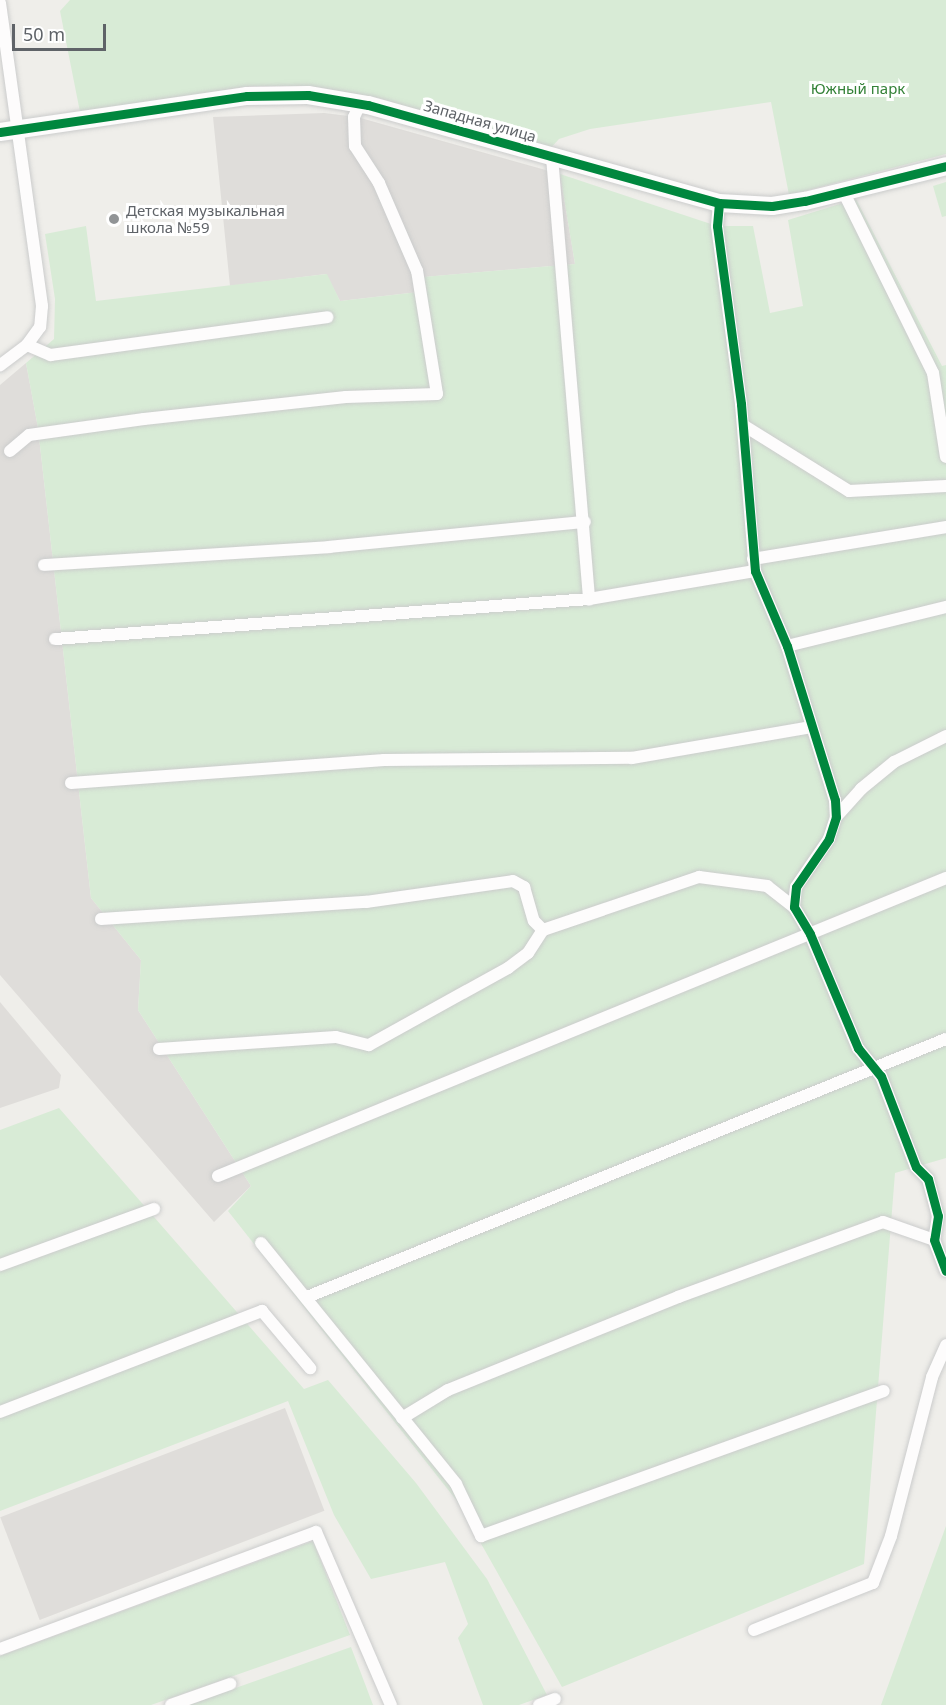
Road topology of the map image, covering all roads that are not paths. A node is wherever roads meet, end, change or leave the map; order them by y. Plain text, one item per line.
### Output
1 (0, 3) edge
2 (2, 58) edge
3 (360, 104) junction
4 (8, 131) edge
5 (552, 157) junction
6 (946, 166) edge
7 (844, 193) junction
8 (719, 204) junction
9 (327, 317) dead end
10 (27, 345) junction
11 (0, 365) edge
12 (743, 425) junction
13 (10, 451) dead end
14 (946, 457) edge
15 (946, 486) edge
16 (585, 522) junction
17 (946, 527) edge
18 (44, 565) dead end
19 (754, 565) junction
20 (589, 599) junction
21 (946, 608) edge
22 (55, 639) dead end
23 (787, 646) junction
24 (811, 727) junction
25 (946, 736) edge
26 (71, 783) dead end
27 (836, 817) junction
28 (946, 878) edge
29 (794, 907) junction
30 (101, 918) dead end
31 (543, 930) junction
32 (810, 934) junction
33 (946, 1039) edge
34 (159, 1049) dead end
35 (873, 1068) junction
36 (218, 1176) dead end
37 (154, 1209) dead end
38 (934, 1240) junction
39 (261, 1243) dead end
40 (0, 1265) edge
41 (946, 1271) edge
42 (307, 1297) junction
43 (946, 1345) edge
44 (310, 1368) dead end
45 (884, 1391) dead end
46 (0, 1412) edge
47 (402, 1418) junction
48 (754, 1630) dead end
49 (0, 1649) edge
50 (230, 1684) dead end
51 (555, 1699) dead end
52 (171, 1705) edge
53 (391, 1705) edge
54 (539, 1705) edge

1 - 2 street
2 - 4 street
3 - 4 street, Западная улица
3 - 5 street, Западная улица
3 - 13 street
4 - 10 street
5 - 8 street, Западная улица
5 - 16 street
6 - 7 street, Западная улица
7 - 8 street, Западная улица
7 - 14 street
8 - 12 street
9 - 10 street
10 - 11 street
12 - 15 street
12 - 19 street
16 - 18 street
16 - 20 street
17 - 19 street
19 - 20 street
19 - 23 street
20 - 22 street
21 - 23 street
23 - 24 street
24 - 26 street
24 - 27 street
25 - 27 street
27 - 29 street
28 - 32 street
29 - 31 street
29 - 32 street
30 - 31 street
31 - 34 street
32 - 35 street
32 - 36 street
33 - 35 street
35 - 38 street
35 - 42 street
37 - 40 street
38 - 41 street
38 - 47 street
39 - 42 street
42 - 47 street
43 - 48 street
44 - 46 street
45 - 47 street
49 - 53 street
50 - 52 street
51 - 54 street

